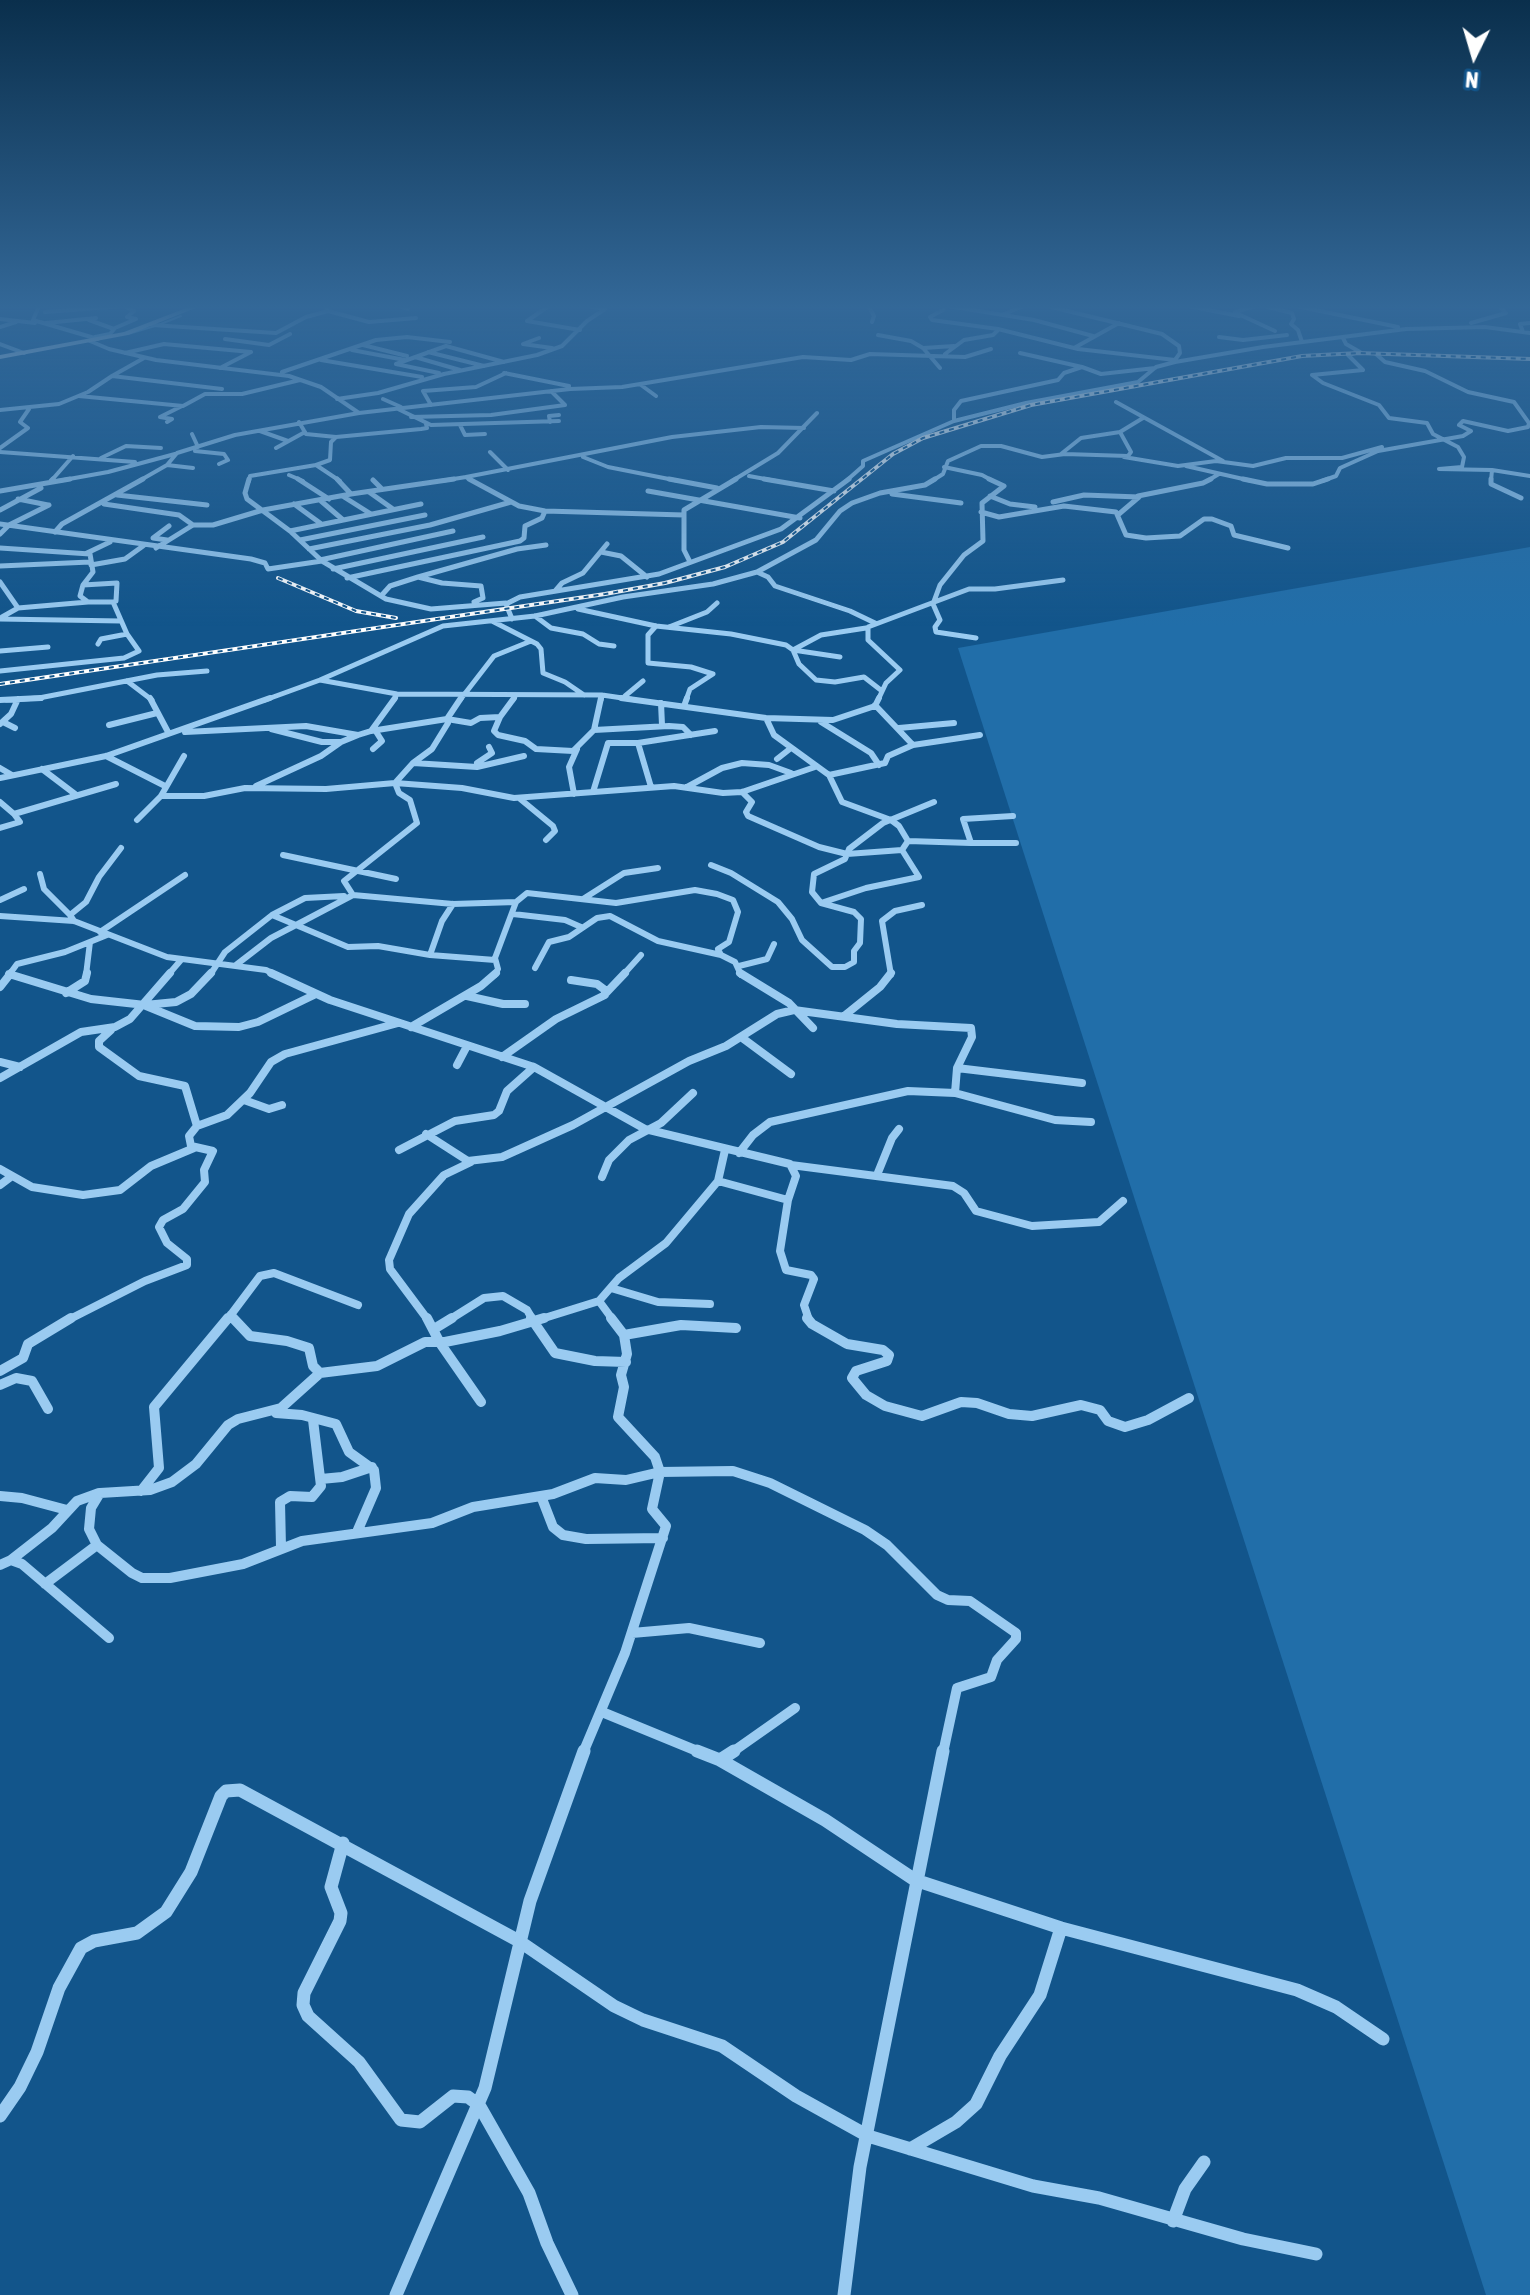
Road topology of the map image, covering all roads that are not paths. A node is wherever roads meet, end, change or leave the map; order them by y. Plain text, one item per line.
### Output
1 (27, 412) edge
2 (170, 412) edge
3 (366, 412) edge
4 (405, 412) edge
5 (439, 412) edge
6 (511, 412) edge
7 (954, 412) edge
8 (990, 412) edge
9 (1133, 412) edge
10 (1383, 412) edge
11 (1522, 412) edge
12 (359, 413) joint
13 (817, 413) dead end
14 (485, 415) junction
15 (443, 416) junction
16 (411, 417) junction
17 (515, 418) dead end
18 (559, 418) dead end
19 (1143, 418) junction
20 (954, 421) junction
21 (167, 422) dead end
22 (299, 422) junction
23 (426, 424) junction
24 (460, 425) junction
25 (804, 428) junction
26 (260, 431) junction
27 (305, 432) junction
28 (1120, 432) junction
29 (192, 434) dead end
30 (485, 434) dead end
31 (336, 437) junction
32 (1443, 440) junction
33 (288, 441) junction
34 (1397, 447) junction
35 (161, 448) dead end
36 (276, 448) dead end
37 (195, 449) junction
38 (0, 450) edge
39 (490, 452) dead end
40 (175, 454) junction
41 (1061, 455) junction
42 (73, 456) junction
43 (583, 457) junction
44 (1124, 457) junction
45 (100, 458) junction
46 (1224, 462) junction
47 (140, 463) junction
48 (219, 464) dead end
49 (167, 465) junction
50 (316, 465) junction
51 (1186, 466) junction
52 (944, 467) junction
53 (193, 468) dead end
54 (508, 470) junction
55 (1492, 470) junction
56 (1219, 474) junction
57 (289, 475) dead end
58 (749, 476) dead end
59 (1530, 476) edge
60 (466, 477) junction
61 (373, 480) dead end
62 (50, 482) junction
63 (717, 488) junction
64 (382, 489) junction
65 (0, 491) edge
66 (648, 491) dead end
67 (834, 491) junction
68 (369, 492) junction
69 (880, 493) junction
70 (351, 494) junction
71 (116, 495) junction
72 (990, 496) junction
73 (1138, 496) junction
74 (344, 497) junction
75 (1521, 498) dead end
76 (18, 499) junction
77 (329, 499) junction
78 (321, 501) junction
79 (697, 501) junction
80 (511, 502) junction
81 (961, 503) dead end
82 (103, 504) junction
83 (294, 504) junction
84 (421, 504) dead end
85 (207, 505) dead end
86 (1039, 508) junction
87 (393, 509) junction
88 (0, 510) edge
89 (263, 510) junction
90 (545, 511) junction
91 (981, 512) junction
92 (682, 513) junction
93 (371, 514) junction
94 (1119, 514) junction
95 (425, 515) dead end
96 (800, 518) junction
97 (342, 519) junction
98 (320, 523) junction
99 (0, 524) edge
100 (9, 525) junction
101 (193, 525) junction
102 (169, 526) dead end
103 (290, 531) junction
104 (453, 531) dead end
105 (55, 532) junction
106 (0, 534) edge
107 (483, 537) dead end
108 (168, 540) junction
109 (300, 540) junction
110 (110, 542) junction
111 (607, 544) dead end
112 (546, 545) dead end
113 (143, 546) junction
114 (3, 548) edge
115 (156, 548) junction
116 (1288, 548) dead end
117 (309, 549) junction
118 (601, 552) junction
119 (87, 553) junction
120 (0, 556) edge
121 (689, 560) junction
122 (321, 561) junction
123 (91, 564) junction
124 (0, 566) edge
125 (333, 569) junction
126 (757, 572) junction
127 (418, 577) junction
128 (647, 577) junction
129 (346, 578) junction
130 (1063, 580) dead end
131 (0, 582) edge
132 (83, 585) junction
133 (556, 590) junction
134 (11, 596) junction
135 (381, 596) junction
136 (0, 598) edge
137 (934, 600) junction
138 (116, 601) dead end
139 (88, 602) junction
140 (506, 603) junction
141 (717, 603) dead end
142 (462, 606) junction
143 (574, 608) junction
144 (17, 612) junction
145 (535, 616) junction
146 (0, 619) edge
147 (512, 619) junction
148 (491, 620) junction
149 (121, 621) junction
150 (875, 623) junction
151 (656, 626) junction
152 (668, 628) junction
153 (866, 628) junction
154 (127, 634) junction
155 (976, 638) dead end
156 (531, 641) junction
157 (98, 644) dead end
158 (614, 646) dead end
159 (48, 647) dead end
160 (793, 650) junction
161 (0, 651) edge
162 (840, 657) dead end
163 (0, 671) edge
164 (207, 671) dead end
165 (320, 680) junction
166 (127, 681) junction
167 (643, 681) dead end
168 (882, 691) junction
169 (465, 692) junction
170 (397, 694) junction
171 (516, 695) junction
172 (584, 695) junction
173 (602, 695) junction
174 (625, 697) junction
175 (18, 699) junction
176 (0, 700) edge
177 (661, 703) junction
178 (875, 705) junction
179 (684, 706) junction
180 (157, 713) junction
181 (500, 717) junction
182 (766, 718) junction
183 (447, 719) junction
184 (821, 721) junction
185 (1, 723) edge
186 (954, 723) dead end
187 (109, 725) dead end
188 (662, 725) junction
189 (15, 728) dead end
190 (899, 728) junction
191 (271, 729) junction
192 (373, 730) junction
193 (594, 730) junction
194 (715, 731) dead end
195 (168, 732) junction
196 (358, 735) junction
197 (691, 735) junction
198 (980, 735) dead end
199 (153, 738) junction
200 (341, 742) junction
201 (638, 743) junction
202 (913, 745) junction
203 (489, 747) dead end
204 (578, 748) junction
205 (791, 748) junction
206 (373, 749) dead end
207 (106, 756) junction
208 (184, 756) dead end
209 (524, 756) dead end
210 (777, 759) dead end
211 (413, 763) junction
212 (879, 765) junction
213 (469, 766) junction
214 (815, 767) junction
215 (0, 768) edge
216 (42, 769) junction
217 (791, 773) junction
218 (12, 775) junction
219 (829, 775) junction
220 (0, 778) edge
221 (395, 783) junction
222 (116, 784) dead end
223 (165, 786) junction
224 (651, 787) junction
225 (687, 787) junction
226 (252, 788) junction
227 (593, 792) junction
228 (742, 792) junction
229 (75, 794) junction
230 (574, 794) junction
231 (161, 796) junction
232 (518, 798) junction
233 (0, 802) edge
234 (934, 802) dead end
235 (14, 814) junction
236 (1013, 816) dead end
237 (137, 820) dead end
238 (891, 820) junction
239 (0, 828) edge
240 (546, 840) dead end
241 (908, 841) junction
242 (971, 843) junction
243 (1016, 843) dead end
244 (121, 848) dead end
245 (902, 850) junction
246 (847, 854) junction
247 (283, 855) dead end
248 (711, 865) dead end
249 (658, 868) dead end
250 (356, 870) junction
251 (40, 874) dead end
252 (185, 875) dead end
253 (396, 879) dead end
254 (24, 889) dead end
255 (353, 895) junction
256 (583, 899) junction
257 (0, 900) edge
258 (516, 902) junction
259 (600, 903) junction
260 (821, 903) junction
261 (453, 904) junction
262 (922, 905) dead end
263 (513, 914) junction
264 (272, 915) junction
265 (0, 916) edge
266 (605, 916) junction
267 (72, 918) junction
268 (296, 925) junction
269 (581, 927) junction
270 (103, 933) junction
271 (90, 942) junction
272 (774, 944) dead end
273 (430, 955) junction
274 (641, 955) dead end
275 (721, 955) junction
276 (181, 960) junction
277 (495, 960) junction
278 (217, 963) junction
279 (236, 965) junction
280 (739, 966) junction
281 (535, 968) dead end
282 (9, 974) junction
283 (571, 980) dead end
284 (0, 987) edge
285 (65, 993) junction
286 (606, 993) junction
287 (317, 994) junction
288 (466, 995) junction
289 (525, 1004) dead end
290 (145, 1005) junction
291 (794, 1010) junction
292 (844, 1016) junction
293 (398, 1023) junction
294 (115, 1027) junction
295 (411, 1027) junction
296 (813, 1028) dead end
297 (741, 1037) junction
298 (467, 1046) junction
299 (502, 1057) junction
300 (0, 1062) edge
301 (457, 1065) dead end
302 (21, 1067) junction
303 (534, 1067) junction
304 (957, 1068) junction
305 (791, 1074) dead end
306 (0, 1078) edge
307 (1082, 1083) dead end
308 (693, 1093) dead end
309 (955, 1093) junction
310 (244, 1100) junction
311 (282, 1105) dead end
312 (601, 1107) junction
313 (1091, 1122) dead end
314 (197, 1126) junction
315 (645, 1129) junction
316 (899, 1129) dead end
317 (426, 1134) junction
318 (194, 1148) junction
319 (399, 1150) dead end
320 (725, 1150) junction
321 (739, 1153) junction
322 (472, 1162) junction
323 (790, 1164) junction
324 (0, 1169) edge
325 (877, 1175) junction
326 (12, 1176) junction
327 (602, 1177) dead end
328 (718, 1181) junction
329 (0, 1185) edge
330 (788, 1200) junction
331 (1123, 1201) dead end
332 (611, 1288) junction
333 (599, 1301) junction
334 (710, 1304) dead end
335 (358, 1305) dead end
336 (231, 1314) junction
337 (533, 1320) junction
338 (736, 1328) dead end
339 (434, 1329) junction
340 (624, 1335) junction
341 (440, 1343) junction
342 (626, 1362) junction
343 (0, 1371) edge
344 (320, 1373) junction
345 (0, 1385) edge
346 (1189, 1398) dead end
347 (481, 1402) dead end
348 (48, 1409) dead end
349 (271, 1413) junction
350 (313, 1420) junction
351 (372, 1467) junction
352 (660, 1472) junction
353 (321, 1479) junction
354 (141, 1492) junction
355 (100, 1493) junction
356 (0, 1496) edge
357 (541, 1496) junction
358 (67, 1510) junction
359 (357, 1532) junction
360 (663, 1538) junction
361 (97, 1545) junction
362 (281, 1547) junction
363 (6, 1562) edge
364 (45, 1584) junction
365 (632, 1633) junction
366 (109, 1638) dead end
367 (760, 1643) dead end
368 (795, 1708) dead end
369 (602, 1712) junction
370 (720, 1760) junction
371 (343, 1843) junction
372 (915, 1880) junction
373 (1061, 1928) junction
374 (519, 1941) junction
375 (1383, 2039) dead end
376 (479, 2105) junction
377 (0, 2116) edge
378 (868, 2136) junction
379 (910, 2149) junction
380 (1204, 2162) dead end
381 (1173, 2221) junction
382 (1316, 2254) dead end
383 (396, 2295) edge
384 (572, 2295) edge
385 (844, 2295) edge

1 - 38 street
2 - 21 street
3 - 12 street
4 - 16 street
5 - 15 street
6 - 14 street
7 - 20 street
8 - 20 street
9 - 19 street
10 - 32 street
11 - 32 street
12 - 22 street
13 - 25 street
14 - 15 street
14 - 17 street
15 - 16 street
16 - 23 street
18 - 24 street
19 - 28 street
19 - 46 street
20 - 67 street
22 - 26 street
22 - 27 street
23 - 24 street
23 - 31 street
24 - 30 street
25 - 43 street
25 - 63 street
26 - 33 street
26 - 37 street
27 - 31 street
27 - 33 street
28 - 41 street
28 - 44 street
29 - 37 street
31 - 50 street
32 - 34 street
32 - 55 street
33 - 36 street
34 - 46 street
34 - 56 street
35 - 45 street
37 - 40 street
37 - 48 street
38 - 42 street
39 - 54 street
40 - 47 street
40 - 49 street
41 - 44 street
41 - 52 street
42 - 45 street
42 - 62 street
43 - 54 street
43 - 63 street
44 - 51 street
45 - 47 street
46 - 51 street
47 - 62 street
49 - 53 street
49 - 71 street
50 - 70 street
50 - 89 street
51 - 56 street
52 - 69 street
52 - 72 street
54 - 60 street
55 - 59 street
55 - 75 street
56 - 73 street
57 - 77 street
58 - 67 street
60 - 64 street
60 - 80 street
61 - 64 street
62 - 65 street
62 - 76 street
63 - 79 street
64 - 68 street
66 - 79 street
67 - 96 street
68 - 70 street
68 - 87 street
69 - 81 street
69 - 126 street
70 - 74 street
71 - 82 street
71 - 85 street
72 - 86 street
72 - 91 street
73 - 86 street
73 - 94 street
74 - 77 street
74 - 93 street
76 - 88 street
76 - 100 street
77 - 78 street
78 - 83 street
78 - 97 street
79 - 92 street
79 - 96 street
80 - 90 street
80 - 117 street
82 - 101 street
82 - 105 street
83 - 89 street
83 - 98 street
84 - 87 street
86 - 91 street
86 - 94 street
87 - 93 street
89 - 101 street
89 - 103 street
90 - 92 street
90 - 129 street
91 - 137 street
92 - 121 street
93 - 97 street
94 - 116 street
95 - 109 street
96 - 121 street
97 - 98 street
98 - 103 street
99 - 100 street
100 - 105 street
100 - 106 street
101 - 108 street
102 - 108 street
103 - 109 street
104 - 122 street
105 - 110 street
107 - 125 street
108 - 115 street
109 - 117 street
110 - 113 street
110 - 119 street
111 - 118 street
112 - 127 street
113 - 115 street
113 - 123 street
114 - 119 street
114 - 120 street
115 - 122 street
117 - 122 street
118 - 128 street
118 - 133 street
119 - 123 street
121 - 128 street
122 - 125 street
123 - 124 street
123 - 132 street
125 - 129 street
126 - 143 street
126 - 150 street
127 - 135 street
127 - 142 street
128 - 133 street
129 - 135 street
130 - 137 street
131 - 134 street
132 - 138 street
132 - 139 street
133 - 140 street
134 - 136 street
134 - 144 street
135 - 142 street
137 - 150 street
137 - 155 street
139 - 144 street
139 - 149 street
140 - 142 street
140 - 147 street
141 - 152 street
143 - 145 street
143 - 151 street
144 - 146 street
144 - 149 street
145 - 147 street
145 - 158 street
147 - 148 street
148 - 156 street
148 - 165 street
149 - 154 street
150 - 153 street
151 - 152 street
151 - 179 street
152 - 160 street
153 - 160 street
153 - 168 street
154 - 157 street
154 - 163 street
156 - 169 street
156 - 172 street
159 - 161 street
160 - 162 street
160 - 168 street
164 - 166 street
165 - 170 street
165 - 195 street
166 - 175 street
166 - 180 street
167 - 174 street
168 - 178 street
169 - 170 street
169 - 171 street
169 - 183 street
170 - 192 street
171 - 172 street
171 - 181 street
172 - 173 street
173 - 174 street
173 - 193 street
174 - 177 street
175 - 176 street
175 - 185 street
177 - 179 street
177 - 188 street
178 - 184 street
178 - 190 street
179 - 182 street
180 - 187 street
180 - 195 street
181 - 183 street
181 - 204 street
182 - 184 street
182 - 205 street
183 - 192 street
183 - 211 street
184 - 212 street
185 - 189 street
186 - 190 street
188 - 193 street
188 - 197 street
190 - 202 street
191 - 196 street
191 - 199 street
191 - 200 street
192 - 196 street
192 - 206 street
193 - 204 street
194 - 197 street
195 - 199 street
196 - 200 street
197 - 201 street
198 - 202 street
199 - 207 street
200 - 226 street
201 - 224 street
201 - 227 street
202 - 212 street
203 - 213 street
204 - 230 street
205 - 210 street
205 - 214 street
207 - 216 street
207 - 223 street
208 - 223 street
209 - 213 street
211 - 213 street
211 - 221 street
212 - 219 street
214 - 217 street
214 - 219 street
215 - 218 street
216 - 218 street
216 - 229 street
217 - 225 street
217 - 228 street
218 - 220 street
219 - 238 street
221 - 226 street
221 - 232 street
221 - 250 street
222 - 229 street
223 - 231 street
224 - 225 street
224 - 227 street
225 - 228 street
226 - 231 street
227 - 230 street
228 - 246 street
229 - 235 street
230 - 232 street
231 - 237 street
232 - 240 street
233 - 235 street
234 - 238 street
235 - 239 street
236 - 242 street
238 - 241 street
238 - 246 street
241 - 242 street
241 - 245 street
242 - 243 street
244 - 267 street
245 - 246 street
245 - 260 street
246 - 260 street
247 - 250 street
248 - 260 street
249 - 256 street
250 - 253 street
250 - 255 street
251 - 267 street
252 - 270 street
254 - 257 street
255 - 261 street
255 - 264 street
255 - 268 street
256 - 258 street
256 - 259 street
258 - 261 street
258 - 263 street
259 - 266 street
259 - 275 street
261 - 273 street
262 - 292 street
263 - 269 street
263 - 277 street
264 - 268 street
264 - 278 street
265 - 267 street
266 - 269 street
266 - 275 street
267 - 270 street
268 - 273 street
268 - 279 street
269 - 281 street
270 - 271 street
270 - 276 street
271 - 282 street
271 - 285 street
272 - 280 street
273 - 277 street
274 - 286 street
275 - 280 street
276 - 278 street
276 - 290 street
277 - 288 street
278 - 279 street
278 - 290 street
279 - 287 street
280 - 291 street
282 - 284 street
282 - 285 street
283 - 286 street
285 - 290 street
286 - 299 street
287 - 290 street
287 - 293 street
288 - 289 street
288 - 295 street
290 - 294 street
291 - 292 street
291 - 296 street
291 - 297 street
292 - 304 street
293 - 295 street
293 - 310 street
294 - 302 street
294 - 314 street
295 - 298 street
297 - 305 street
297 - 312 street
298 - 299 street
298 - 301 street
299 - 303 street
300 - 302 street
302 - 306 street
303 - 312 street
303 - 317 street
304 - 307 street
304 - 309 street
308 - 315 street
309 - 313 street
309 - 321 street
310 - 311 street
310 - 314 street
312 - 315 street
312 - 322 street
314 - 318 street
315 - 320 street
315 - 327 street
316 - 325 street
317 - 319 street
317 - 322 street
318 - 326 street
318 - 343 street
320 - 321 street
320 - 328 street
321 - 323 street
322 - 339 street
323 - 325 street
323 - 330 street
324 - 326 street
325 - 331 street
326 - 329 street
328 - 330 street
328 - 332 street
330 - 346 street
332 - 333 street
332 - 334 street
333 - 337 street
333 - 340 street
335 - 336 street
336 - 344 street
336 - 354 street
337 - 339 street
337 - 341 street
337 - 342 street
338 - 340 street
339 - 341 street
340 - 342 street
341 - 344 street
341 - 347 street
342 - 352 street
344 - 349 street
345 - 348 street
349 - 350 street
349 - 354 street
350 - 351 street
350 - 353 street
351 - 353 street
351 - 359 street
352 - 357 street
352 - 360 street
352 - 372 street
353 - 362 street
354 - 355 street
355 - 358 street
355 - 361 street
356 - 358 street
357 - 359 street
357 - 360 street
358 - 363 street
359 - 362 street
360 - 365 street
361 - 362 street
361 - 364 street
363 - 364 street
364 - 366 street
365 - 367 street
365 - 369 street
368 - 370 street
369 - 370 street
369 - 374 street
370 - 372 street
371 - 374 street
371 - 376 street
371 - 377 street
372 - 373 street
372 - 378 street
373 - 375 street
373 - 379 street
374 - 376 street
374 - 378 street
376 - 383 street
376 - 384 street
378 - 379 street
378 - 385 street
379 - 381 street
380 - 381 street
381 - 382 street

